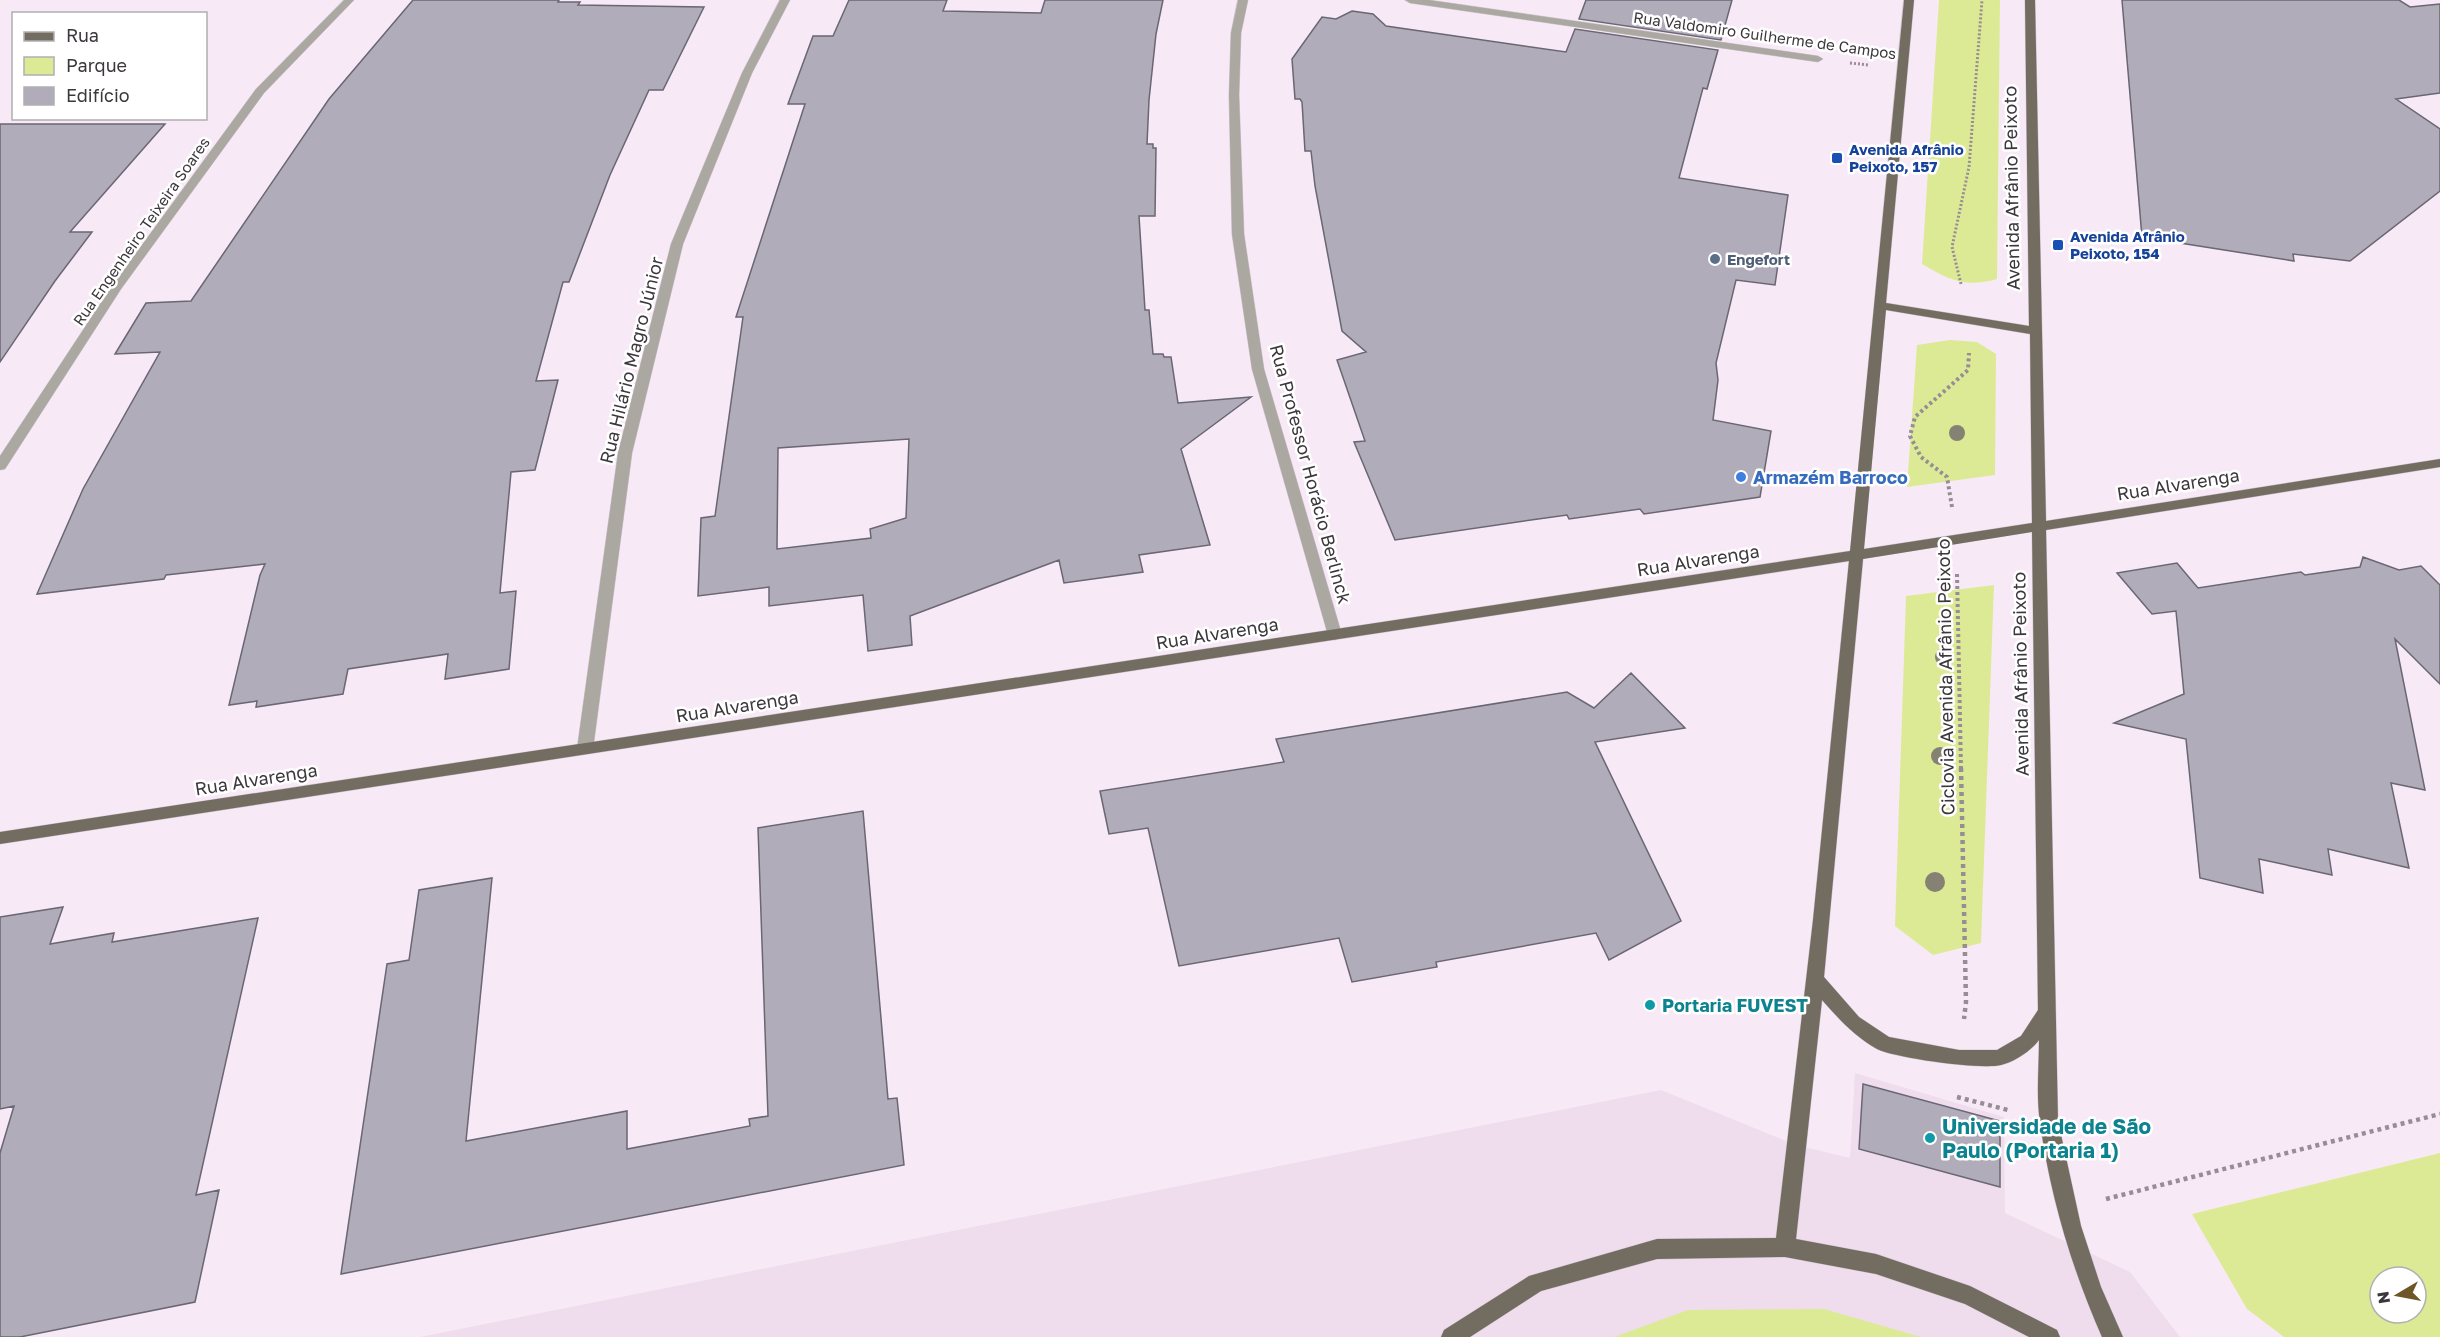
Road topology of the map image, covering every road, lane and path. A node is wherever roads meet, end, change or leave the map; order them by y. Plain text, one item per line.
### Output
1 (349, 0) edge
2 (785, 0) edge
3 (1243, 0) edge
4 (1410, 0) edge
5 (1909, 0) edge
6 (1982, 0) edge
7 (2030, 0) edge
8 (1818, 59) joint
9 (1902, 69) junction
10 (1880, 306) junction
11 (1971, 321) junction
12 (2036, 332) junction
13 (2440, 462) edge
14 (0, 466) edge
15 (2040, 525) junction
16 (1958, 538) junction
17 (1857, 554) junction
18 (1335, 635) junction
19 (585, 749) junction
20 (0, 838) edge
21 (1816, 980) junction
22 (1966, 1002) dead end
23 (2047, 1011) junction
24 (2440, 1114) edge
25 (2102, 1201) dead end
26 (1785, 1247) junction
27 (1451, 1337) edge
28 (2050, 1337) edge
29 (2113, 1337) edge

1 - 14 street, Rua Engenheiro Teixeira Soares
2 - 19 street, Rua Hilário Magro Júnior
3 - 18 street, Rua Professor Horácio Berlinck
4 - 8 street, Rua Valdomiro Guilherme de Campos
5 - 9 main road
6 - 11 path, Ciclovia Avenida Afrânio Peixoto
7 - 12 main road, Avenida Afrânio Peixoto
8 - 9 path, Rua Valdomiro Guilherme de Campos
9 - 10 main road
10 - 11 main road
10 - 17 main road
11 - 12 main road
11 - 16 path, Ciclovia Avenida Afrânio Peixoto
12 - 15 main road, Avenida Afrânio Peixoto
13 - 15 main road, Rua Alvarenga
15 - 16 main road, Rua Alvarenga
15 - 23 main road, Avenida Afrânio Peixoto
16 - 17 main road, Rua Alvarenga
16 - 22 path, Ciclovia Avenida Afrânio Peixoto
17 - 18 main road, Rua Alvarenga
17 - 21 main road
18 - 19 main road, Rua Alvarenga
19 - 20 main road, Rua Alvarenga
21 - 23 main road
21 - 26 main road
23 - 29 main road, Avenida Afrânio Peixoto
24 - 25 path
26 - 27 main road
26 - 28 main road

